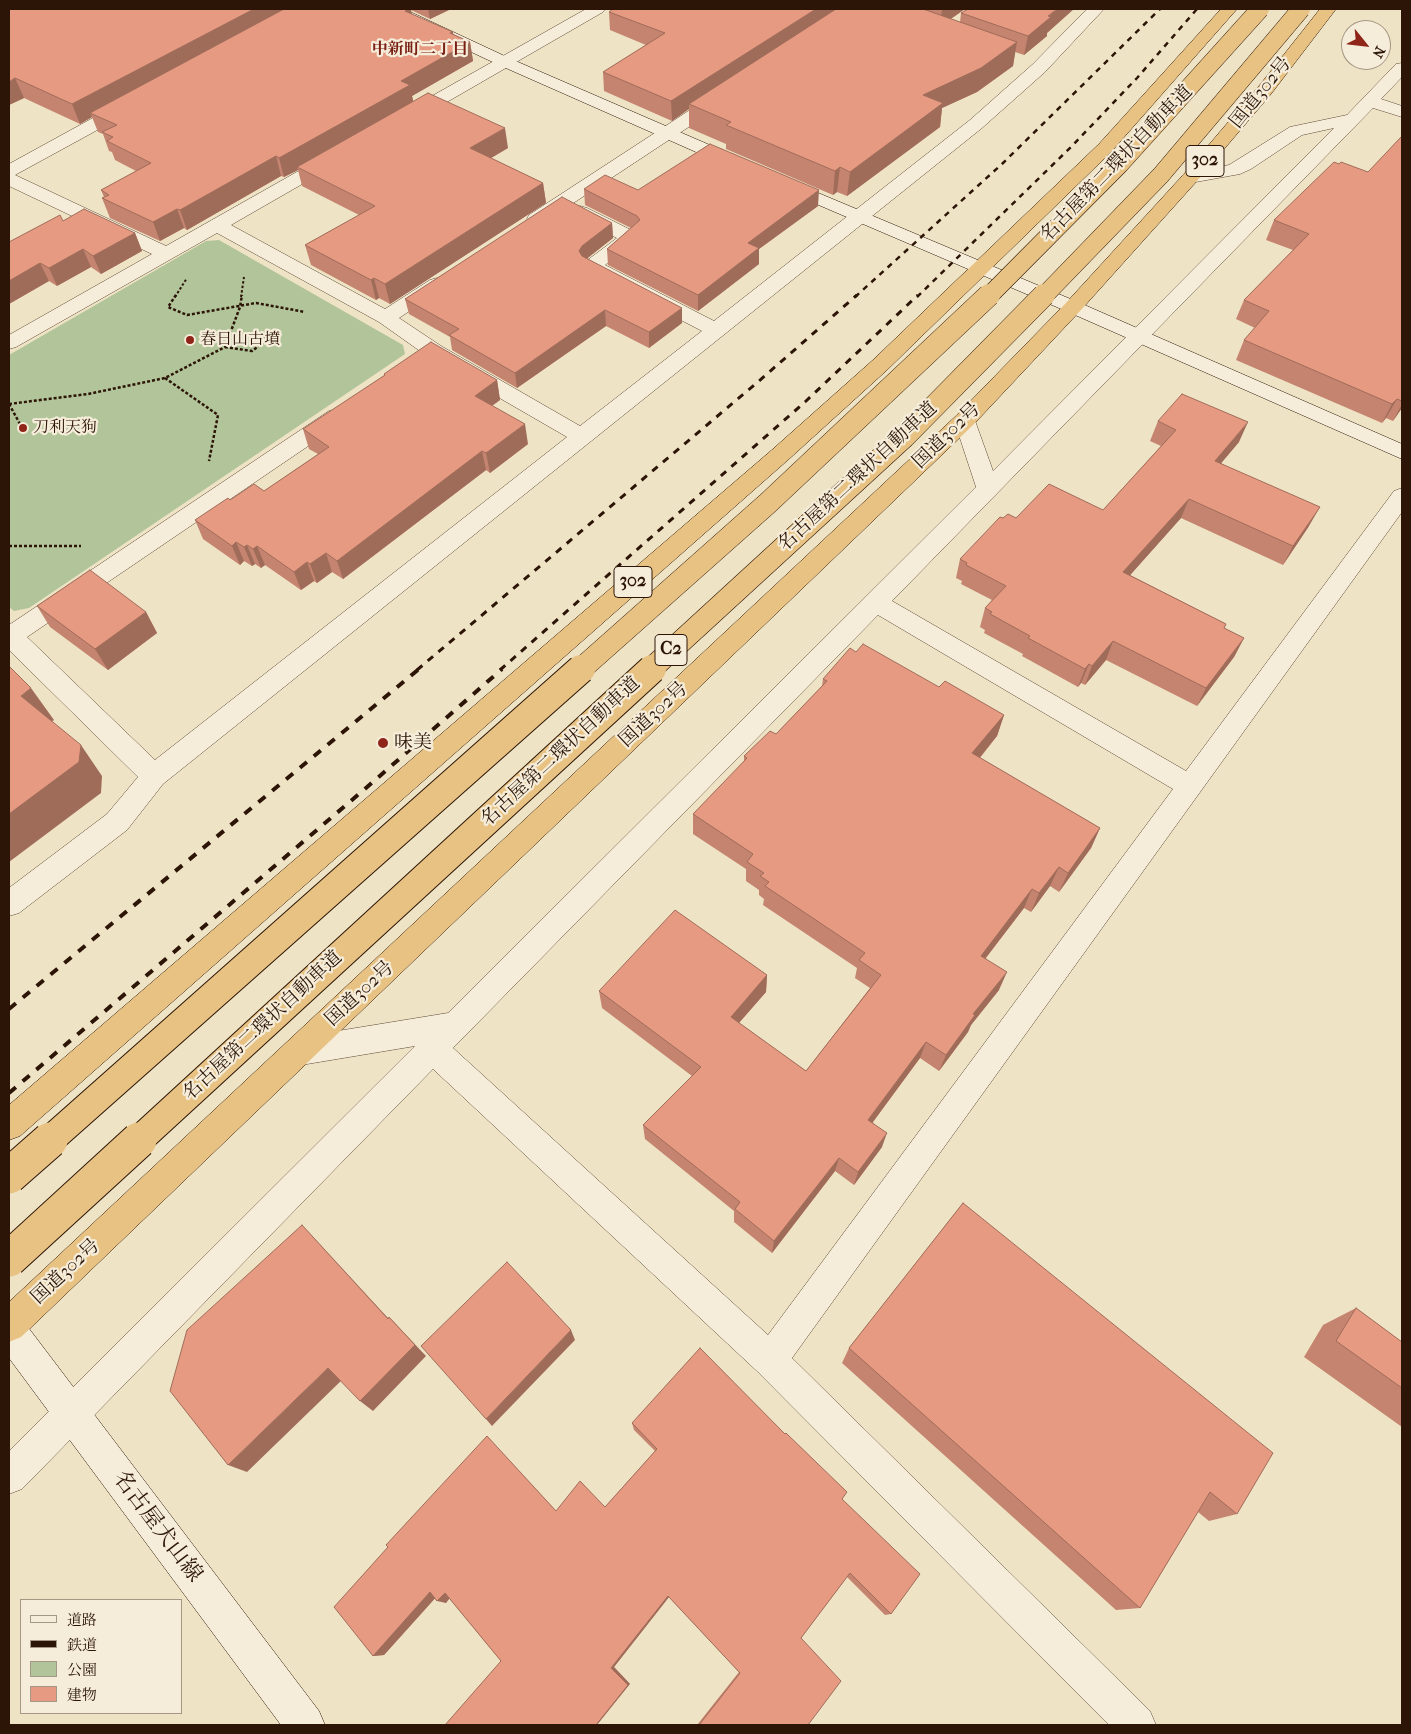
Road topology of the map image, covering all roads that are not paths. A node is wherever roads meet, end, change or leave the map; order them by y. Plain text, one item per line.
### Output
1 (392, 9) edge
2 (598, 9) edge
3 (1096, 9) edge
4 (1229, 9) edge
5 (1260, 9) edge
6 (1301, 9) edge
7 (1328, 9) edge
8 (505, 62) junction
9 (1402, 68) edge
10 (733, 90) edge
11 (146, 97) edge
12 (1370, 101) junction
13 (1402, 112) edge
14 (1351, 119) junction
15 (395, 124) edge
16 (667, 133) junction
17 (344, 153) edge
18 (9, 171) edge
19 (755, 171) edge
20 (772, 178) edge
21 (1190, 178) junction
22 (9, 179) edge
23 (562, 202) junction
24 (860, 216) junction
25 (217, 225) junction
26 (520, 230) edge
27 (166, 253) junction
28 (982, 269) junction
29 (453, 274) edge
30 (1073, 307) junction
31 (386, 318) junction
32 (716, 330) junction
33 (1139, 337) junction
34 (9, 343) edge
35 (351, 407) edge
36 (965, 420) junction
37 (581, 436) junction
38 (1402, 452) edge
39 (988, 489) junction
40 (1402, 496) edge
41 (876, 603) junction
42 (10, 636) edge
43 (154, 776) junction
44 (1190, 786) junction
45 (9, 904) edge
46 (443, 1037) junction
47 (301, 1051) junction
48 (9, 1125) edge
49 (9, 1176) edge
50 (9, 1259) edge
51 (9, 1325) edge
52 (9, 1330) edge
53 (770, 1360) junction
54 (72, 1413) junction
55 (9, 1476) edge
56 (305, 1725) edge
57 (1136, 1725) edge

1 - 8 street
2 - 8 street
3 - 24 street
4 - 28 highway, 302
5 - 49 highway, 名古屋第二環状自動車道 / C2, bridge
6 - 50 highway, 名古屋第二環状自動車道 / C2, bridge
7 - 21 highway, 国道302号 / 302
8 - 15 street
8 - 16 street
9 - 12 street
10 - 16 street
11 - 18 street
12 - 13 street
12 - 14 street
14 - 21 street
14 - 33 street
16 - 19 street
16 - 23 street
17 - 25 street
20 - 24 street
21 - 30 highway, 国道302号 / 302
22 - 27 street
23 - 26 street
23 - 32 street
24 - 28 street
24 - 32 street
25 - 27 street
25 - 31 street
27 - 34 street
28 - 30 street
28 - 48 highway, 302
29 - 31 street
30 - 33 street
30 - 36 highway, 国道302号 / 302
31 - 37 street
32 - 37 street
33 - 38 street
33 - 39 street
35 - 42 street
36 - 39 street
36 - 47 highway, 国道302号 / 302
37 - 43 street
39 - 41 street
40 - 44 street
41 - 44 street
41 - 46 street
42 - 43 street
43 - 45 street
44 - 53 street
46 - 47 street
46 - 53 street
46 - 54 street
47 - 51 highway, 国道302号 / 302
52 - 54 street, 名古屋犬山線
53 - 57 street
54 - 55 street
54 - 56 street, 名古屋犬山線

